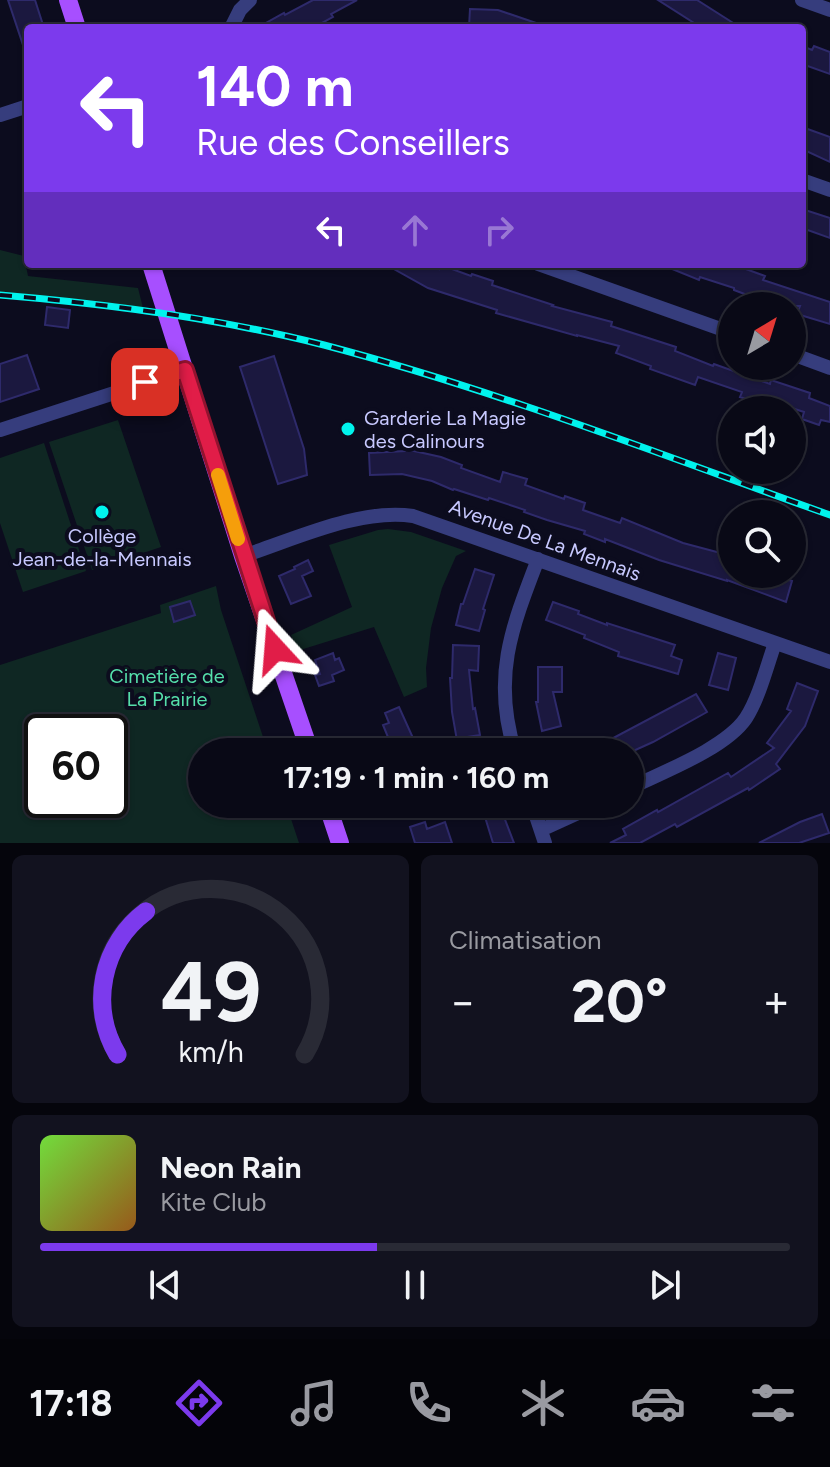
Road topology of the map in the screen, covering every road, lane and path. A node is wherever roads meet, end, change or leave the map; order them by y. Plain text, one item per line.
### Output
1 (68, 0) edge
2 (250, 0) edge
3 (802, 0) edge
4 (830, 10) edge
5 (76, 24) edge
6 (233, 24) edge
7 (24, 107) edge
8 (0, 115) edge
9 (806, 181) edge
10 (830, 190) edge
11 (152, 268) edge
12 (549, 268) edge
13 (718, 328) edge
14 (806, 359) edge
15 (830, 368) edge
16 (185, 370) junction
17 (0, 430) edge
18 (243, 556) junction
19 (538, 559) junction
20 (775, 643) junction
21 (830, 662) edge
22 (305, 738) edge
23 (512, 738) edge
24 (644, 781) edge
25 (332, 818) edge
26 (574, 818) edge
27 (543, 836) edge
28 (340, 843) edge

1 - 5 main road
2 - 6 street
3 - 4 street
7 - 8 street
9 - 10 street
11 - 16 main road
12 - 13 street
14 - 15 street
16 - 17 street
16 - 18 main road
18 - 19 street, Avenue De La Mennais
18 - 22 main road
19 - 20 street, Avenue De La Mennais
19 - 23 street
20 - 21 street, Avenue De La Mennais
20 - 24 street
25 - 28 main road
26 - 27 street

